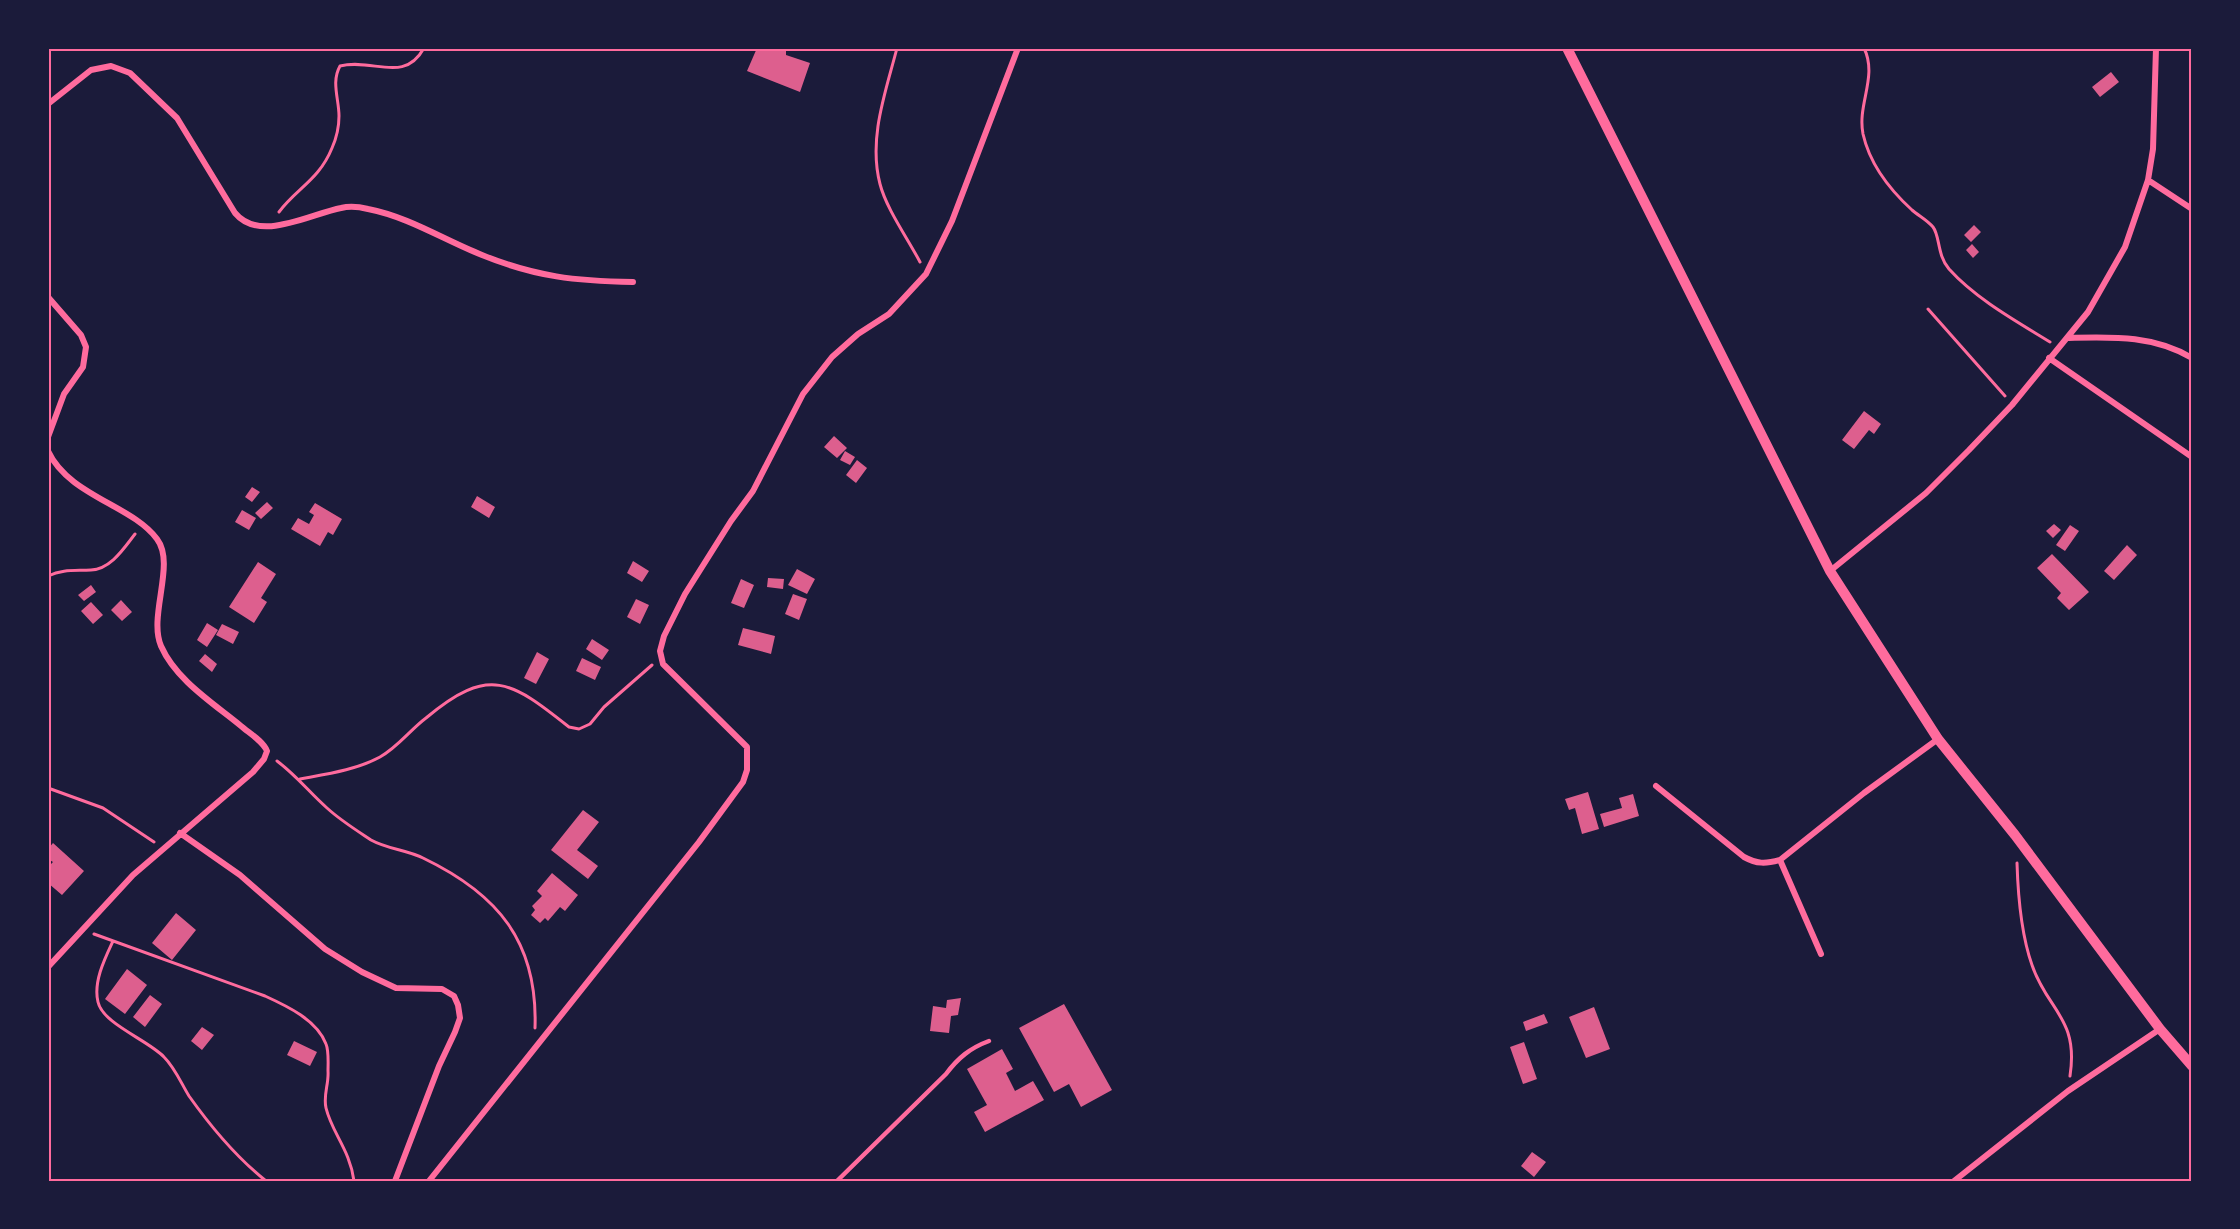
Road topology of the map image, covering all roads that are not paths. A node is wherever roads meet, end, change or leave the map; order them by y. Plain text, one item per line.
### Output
1 (1018, 48) edge
2 (1567, 48) edge
3 (2156, 48) edge
4 (48, 104) edge
5 (2148, 180) junction
6 (2192, 209) edge
7 (633, 282) dead end
8 (48, 297) edge
9 (2069, 338) junction
10 (2049, 358) junction
11 (2192, 358) edge
12 (48, 437) edge
13 (48, 451) edge
14 (2192, 457) edge
15 (1830, 571) junction
16 (1938, 740) junction
17 (1656, 786) dead end
18 (180, 833) junction
19 (1780, 860) junction
20 (1821, 954) dead end
21 (48, 967) edge
22 (2160, 1029) junction
23 (989, 1041) dead end
24 (2192, 1066) edge
25 (395, 1181) edge
26 (429, 1181) edge
27 (837, 1181) edge
28 (1954, 1181) edge

1 - 26 street
2 - 15 street
3 - 5 street
4 - 7 street
5 - 6 street
5 - 9 street
8 - 12 street
9 - 10 street
9 - 11 street
10 - 14 street
10 - 15 street
13 - 18 street
15 - 16 street
16 - 19 street
16 - 22 street
17 - 19 street
18 - 21 street
18 - 25 street
19 - 20 street
22 - 24 street
22 - 28 street
23 - 27 lane

